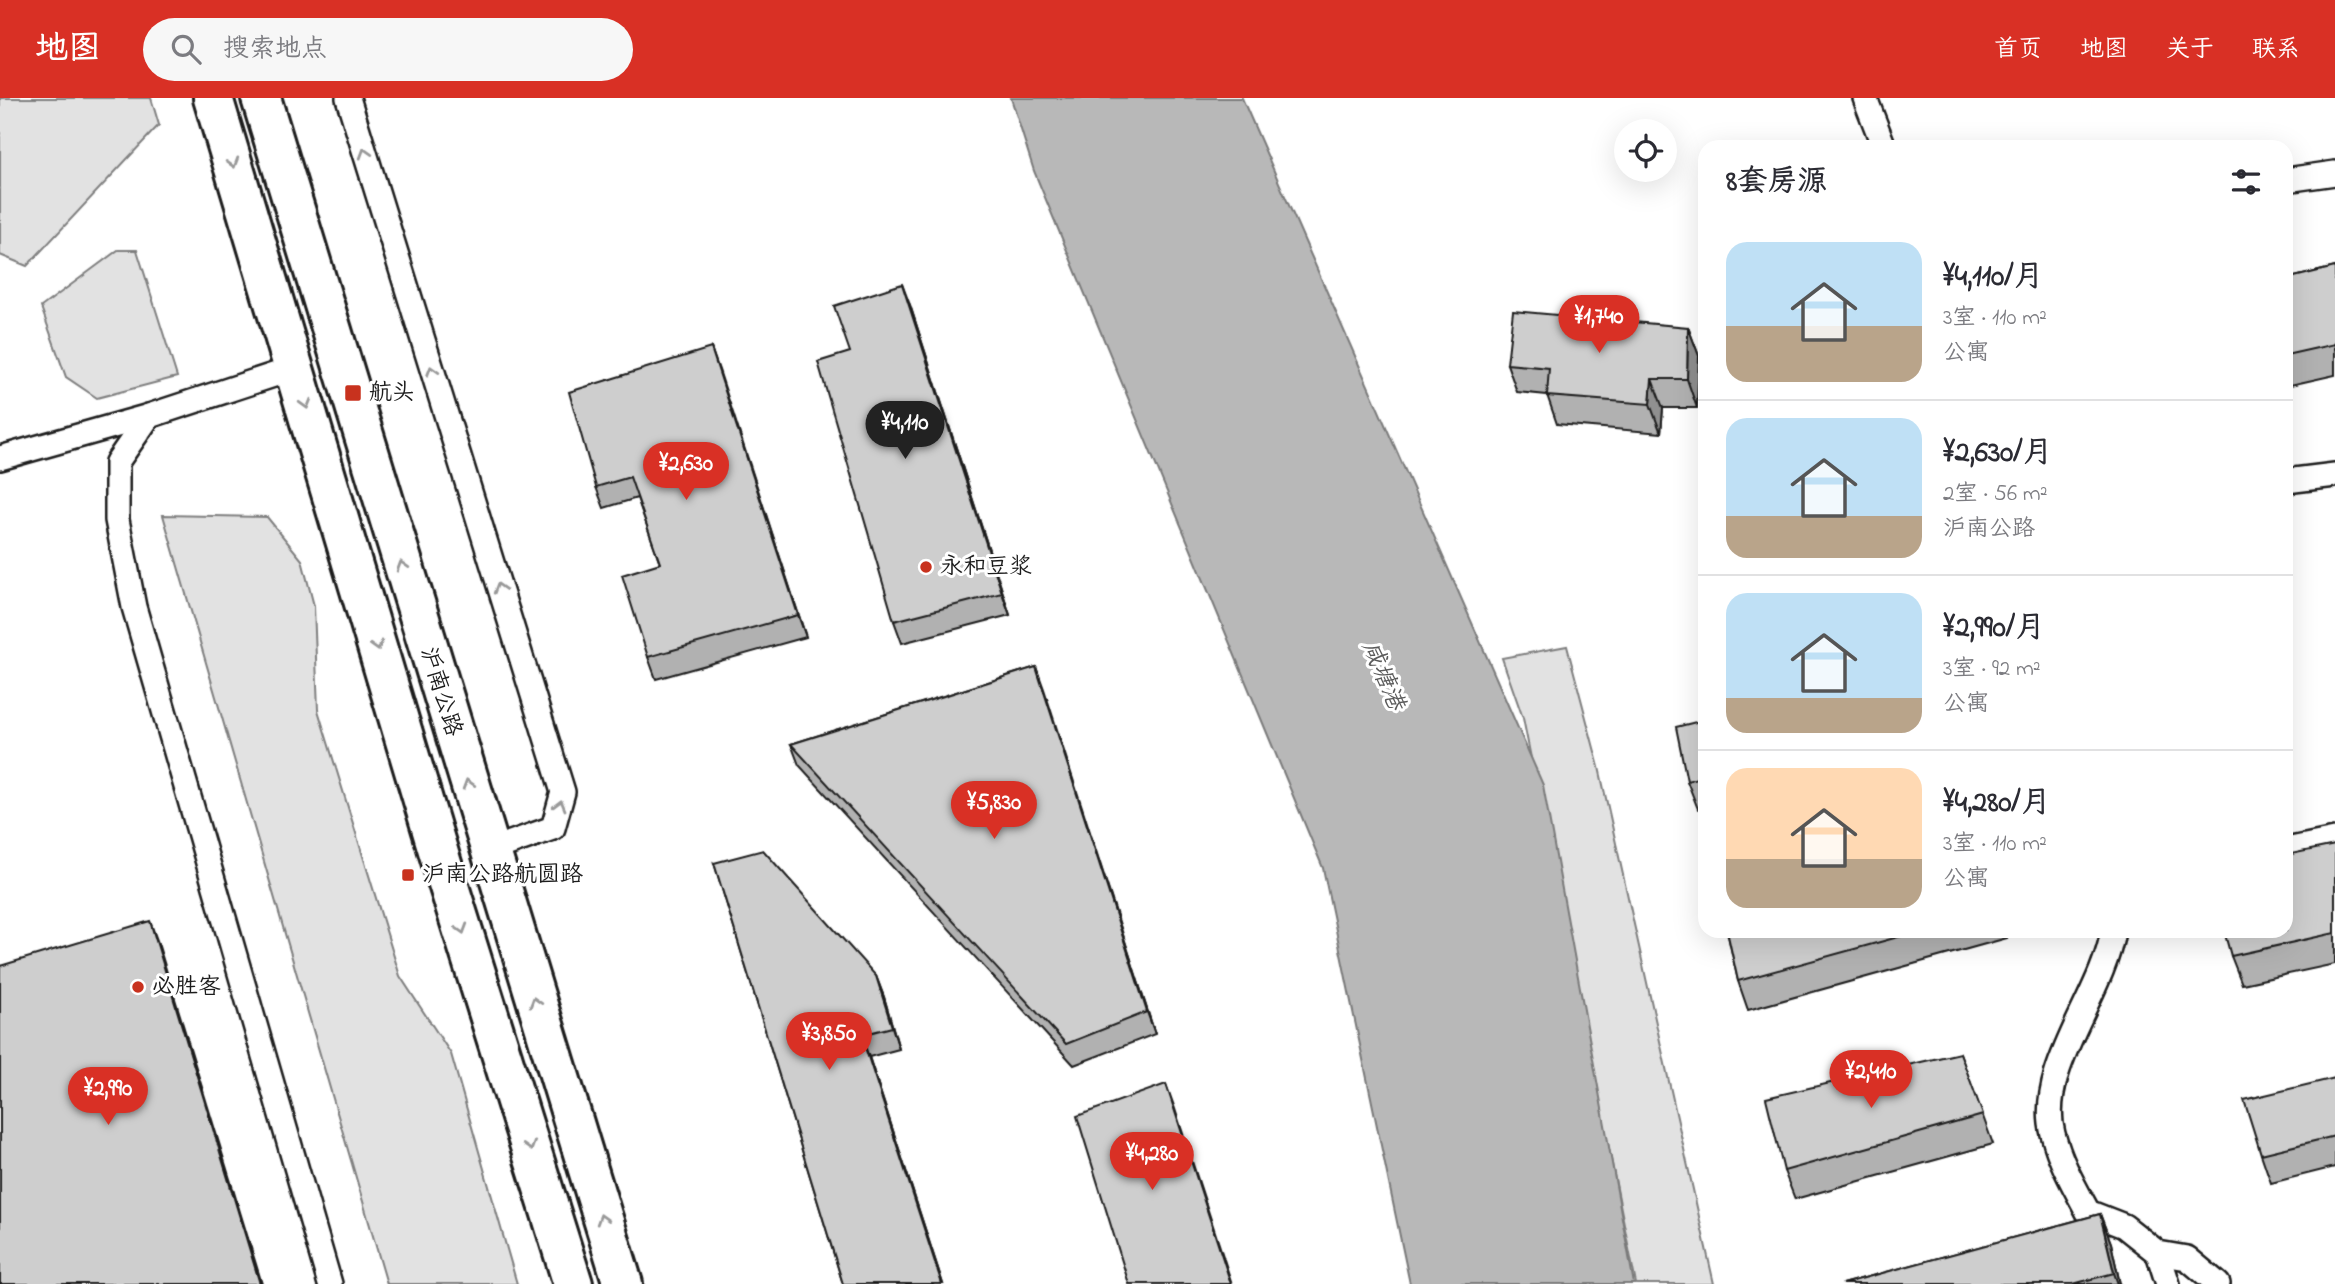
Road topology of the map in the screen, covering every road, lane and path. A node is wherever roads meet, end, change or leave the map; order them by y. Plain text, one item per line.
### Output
1 (213, 98) edge
2 (261, 98) edge
3 (348, 98) edge
4 (1865, 98) edge
5 (1881, 140) edge
6 (2335, 173) edge
7 (2293, 179) edge
8 (295, 368) junction
9 (149, 416) junction
10 (0, 458) edge
11 (2335, 475) edge
12 (2293, 480) edge
13 (2335, 840) edge
14 (2293, 849) edge
15 (488, 851) junction
16 (2112, 938) edge
17 (2158, 1253) junction
18 (330, 1284) edge
19 (573, 1284) edge
20 (623, 1284) edge
21 (2168, 1284) edge
22 (2218, 1284) edge

1 -> 8 main road, 沪南公路
15 -> 2 main road, 沪南公路
15 -> 3 lane
4 - 5 lane
6 - 7 lane
8 - 9 lane
8 -> 19 main road, 沪南公路
9 - 10 lane
9 - 18 lane
11 - 12 lane
13 - 14 lane
20 -> 15 main road, 沪南公路
16 - 17 lane
17 - 21 lane
17 - 22 lane

